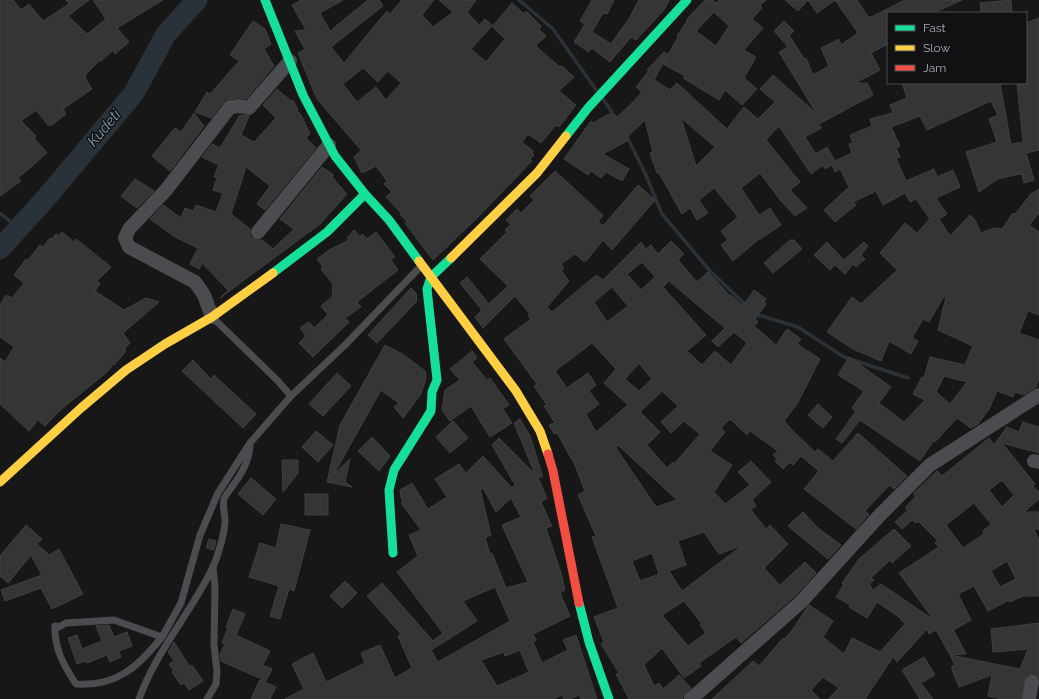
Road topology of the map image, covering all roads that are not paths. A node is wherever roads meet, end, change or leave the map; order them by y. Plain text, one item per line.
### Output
1 (687, 0) edge
2 (266, 1) edge
3 (290, 61) junction
4 (329, 145) junction
5 (365, 194) junction
6 (258, 232) dead end
7 (422, 265) junction
8 (431, 277) junction
9 (212, 317) junction
10 (1039, 394) edge
11 (291, 396) junction
12 (250, 442) junction
13 (0, 482) edge
14 (393, 553) dead end
15 (213, 566) junction
16 (162, 637) junction
17 (1032, 682) dead end
18 (139, 699) edge
19 (207, 699) edge
20 (609, 699) edge
21 (691, 699) edge
22 (1029, 699) edge

1 - 8 street
2 - 3 street
3 - 4 street
3 - 9 street
4 - 5 street
4 - 6 street
5 - 7 street
5 - 9 street
7 - 8 street
7 - 11 lane
8 - 14 street
8 - 20 street
9 - 11 lane
9 - 13 street
10 - 21 street
11 - 12 lane
12 - 15 lane
12 - 16 lane
15 - 18 lane
15 - 19 lane
16 - 16 lane
17 - 22 street

